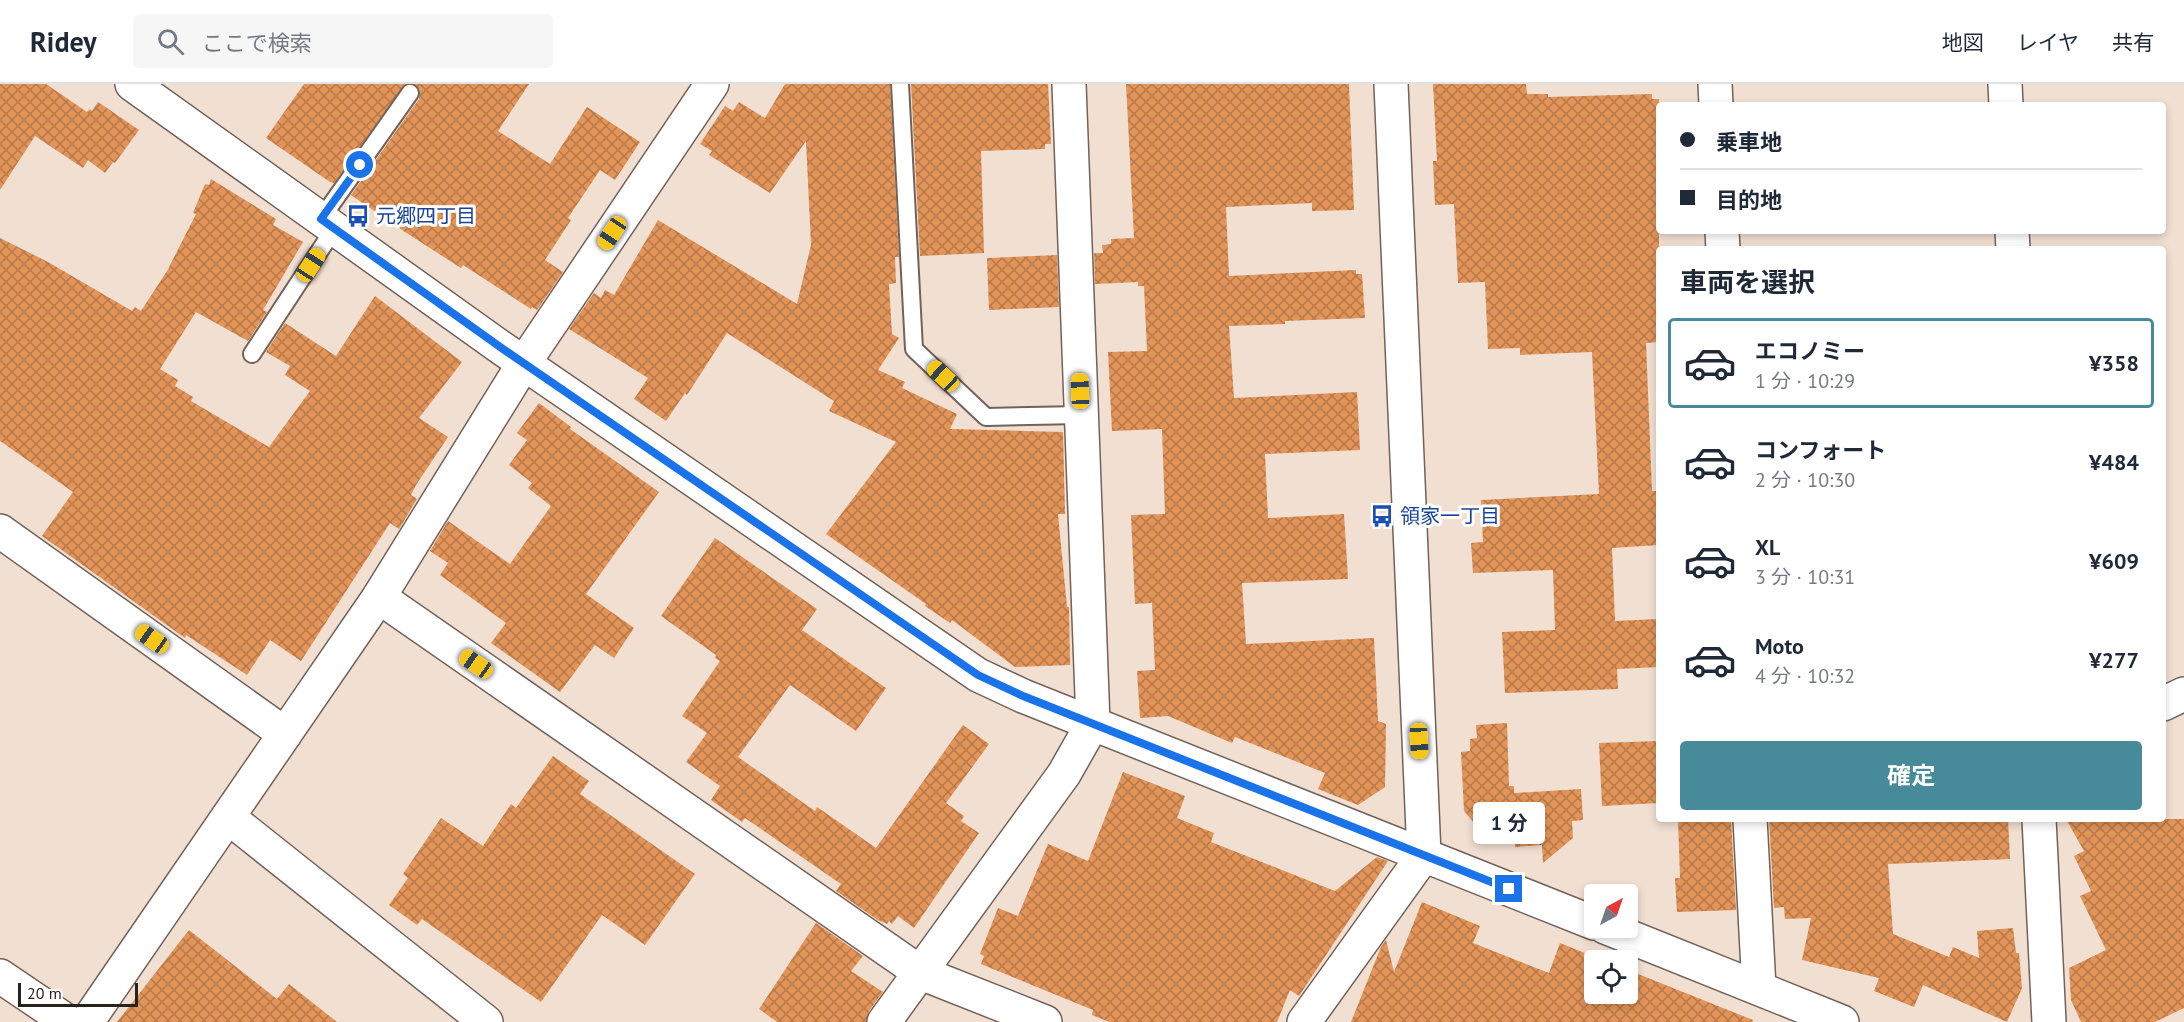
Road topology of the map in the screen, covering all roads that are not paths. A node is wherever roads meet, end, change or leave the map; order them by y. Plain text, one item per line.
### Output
1 (132, 84) edge
2 (712, 84) edge
3 (900, 84) edge
4 (1069, 84) edge
5 (1391, 84) edge
6 (1715, 84) edge
7 (2005, 84) edge
8 (410, 93) dead end
9 (1716, 102) edge
10 (2006, 102) edge
11 (328, 224) junction
12 (252, 354) dead end
13 (524, 363) junction
14 (1081, 415) junction
15 (0, 531) edge
16 (379, 597) junction
17 (2184, 694) edge
18 (2166, 703) edge
19 (1093, 723) junction
20 (285, 734) junction
21 (228, 817) junction
22 (1750, 822) edge
23 (2039, 822) edge
24 (1424, 855) junction
25 (1584, 919) edge
26 (1633, 938) edge
27 (921, 974) junction
28 (0, 976) edge
29 (1759, 988) junction
30 (68, 1022) edge
31 (87, 1022) edge
32 (486, 1022) edge
33 (884, 1022) edge
34 (1045, 1022) edge
35 (1304, 1022) edge
36 (1842, 1022) edge
37 (2049, 1022) edge

1 - 11 street
2 - 13 street
3 - 14 lane
4 - 14 street
5 - 24 street
6 - 9 street
7 - 10 street
8 - 11 lane
11 - 12 lane
11 - 13 street
13 - 16 street
13 - 19 street
14 - 19 street
15 - 20 street
16 - 20 street
16 - 27 street
17 - 18 street
19 - 24 street
19 - 27 street
20 - 21 street
21 - 31 street
21 - 32 street
22 - 29 street
23 - 37 street
24 - 25 street
24 - 35 street
26 - 29 street
27 - 33 street
27 - 34 street
28 - 30 street
29 - 36 street

